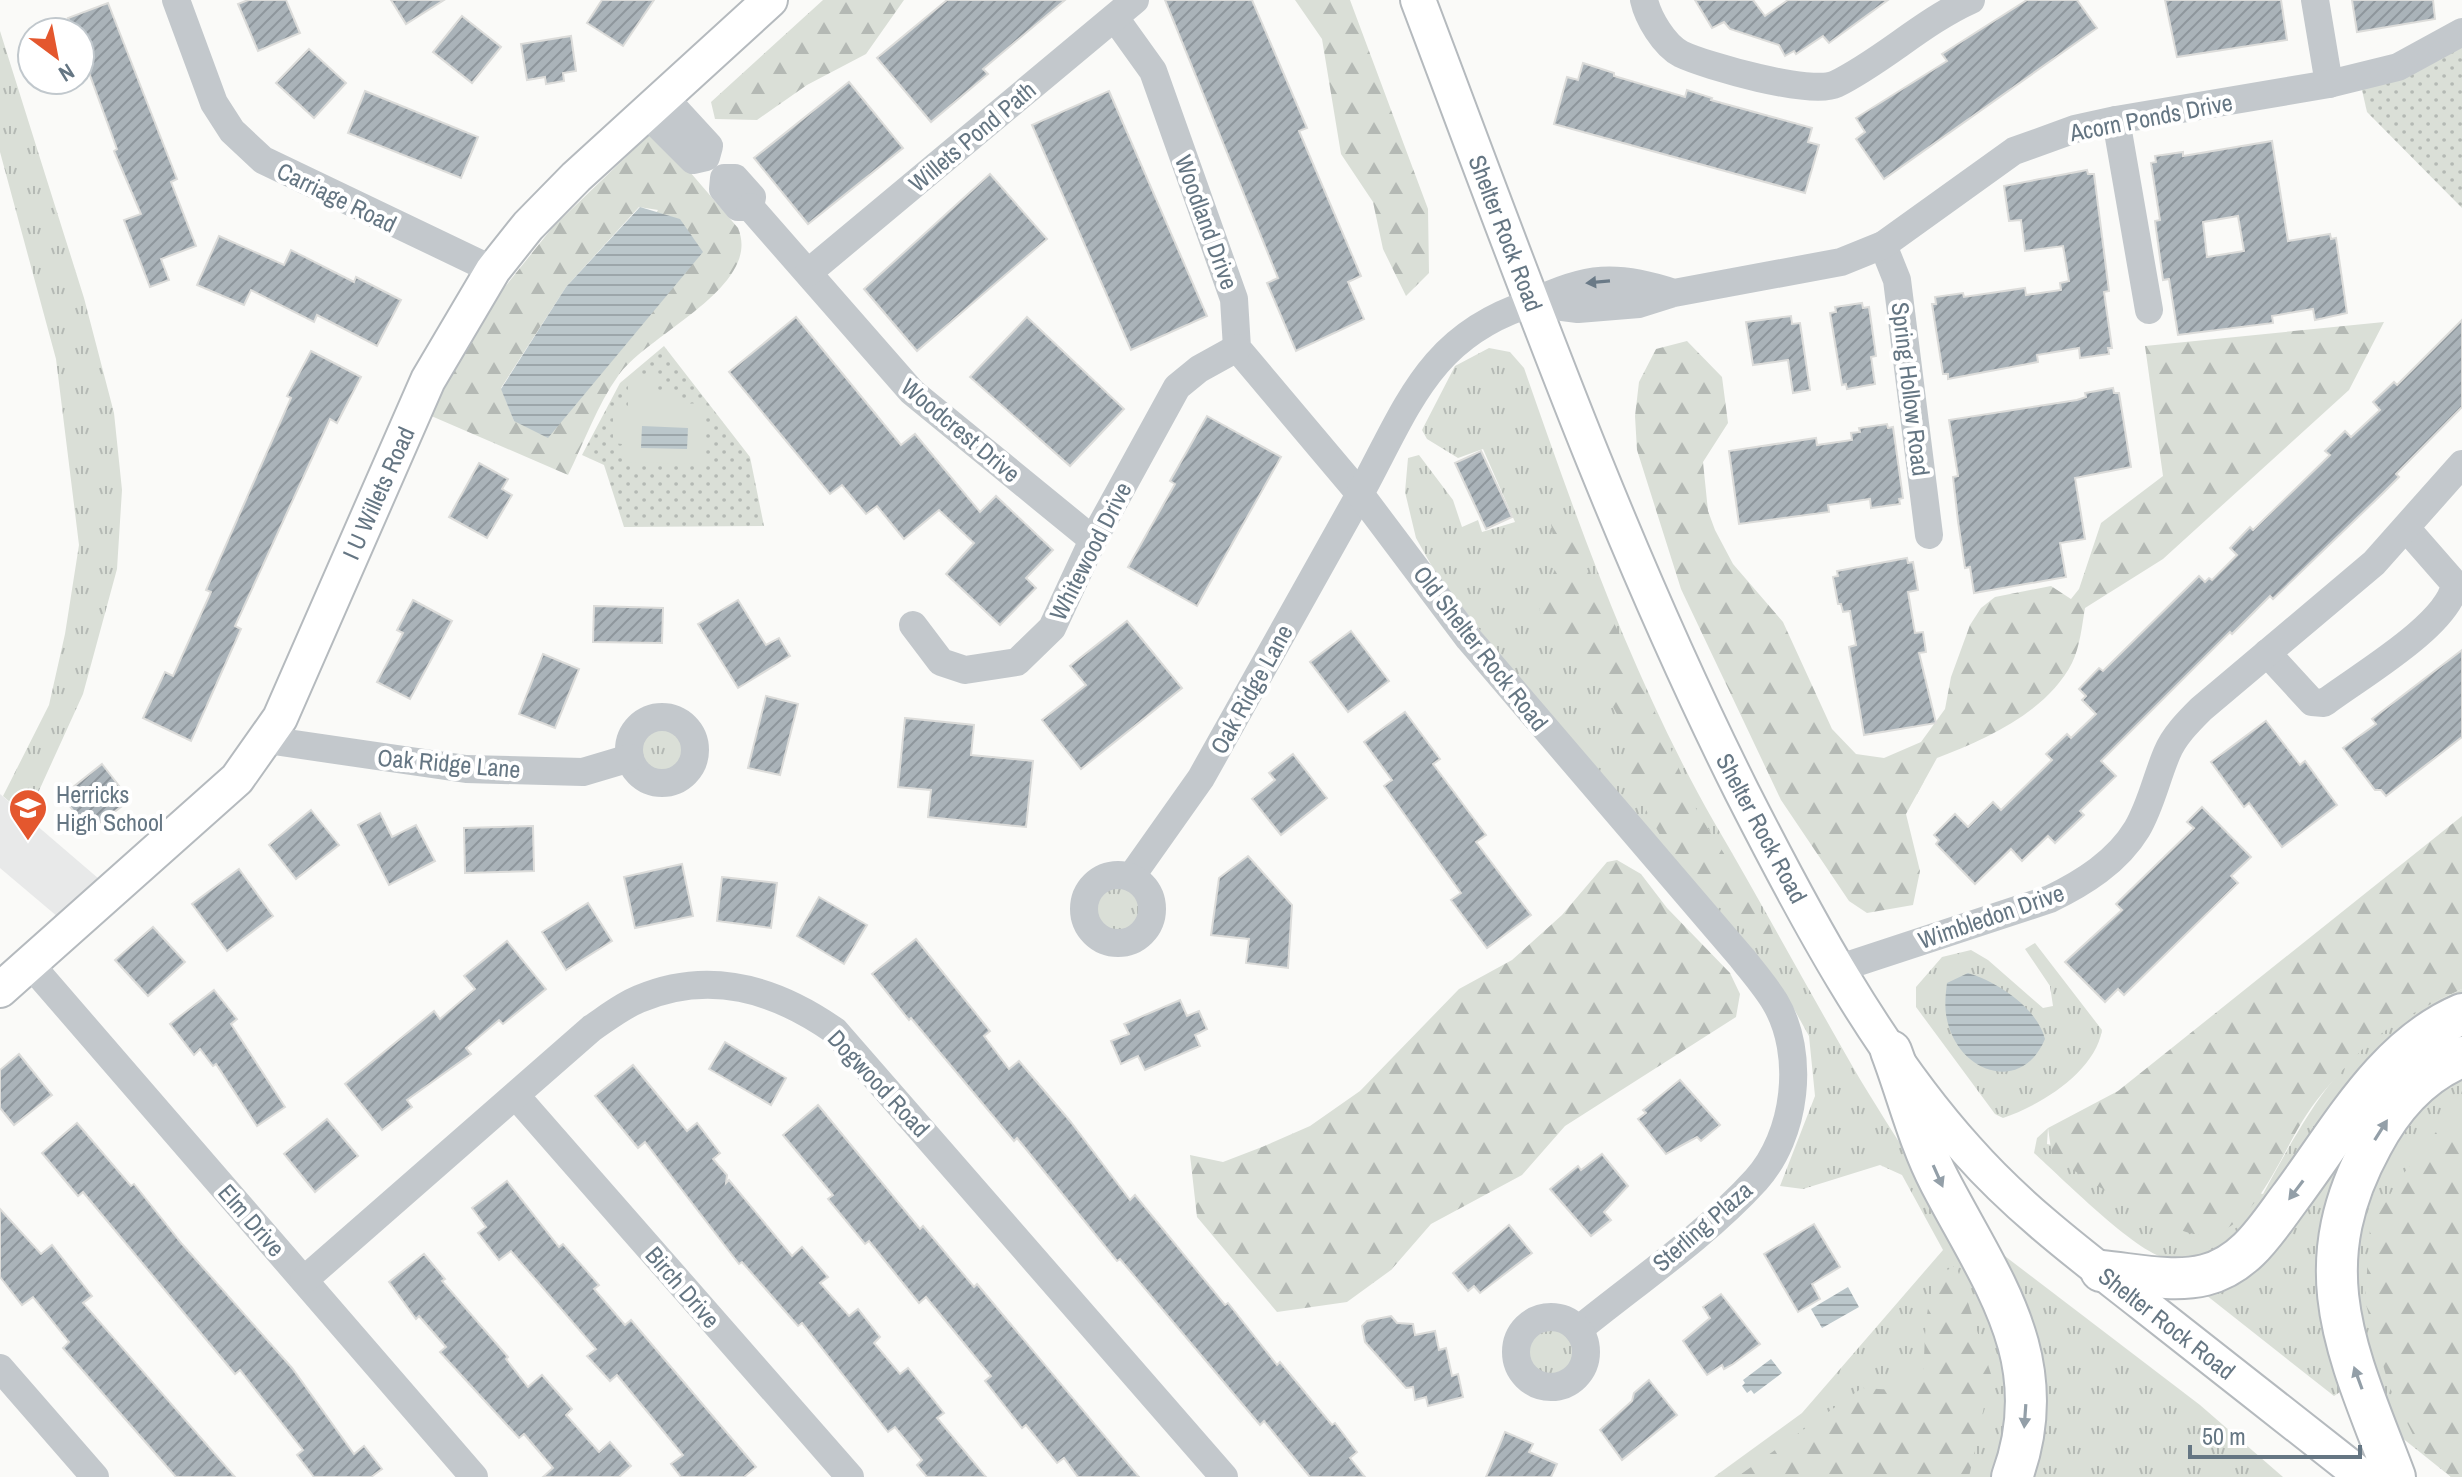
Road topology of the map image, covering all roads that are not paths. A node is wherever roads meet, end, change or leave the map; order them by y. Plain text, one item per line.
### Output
1 (176, 0) edge
2 (770, 0) edge
3 (1418, 0) edge
4 (1644, 0) edge
5 (1971, 0) edge
6 (2315, 0) edge
7 (1935, 7) edge
8 (1125, 9) edge
9 (2462, 32) edge
10 (2329, 84) junction
11 (655, 104) junction
12 (2116, 120) junction
13 (1883, 245) junction
14 (493, 270) junction
15 (809, 272) junction
16 (1532, 303) junction
17 (2149, 310) dead end
18 (1237, 348) junction
19 (2462, 464) edge
20 (1360, 494) junction
21 (2406, 528) junction
22 (1929, 535) dead end
23 (1093, 540) junction
24 (913, 625) dead end
25 (2267, 653) junction
26 (267, 740) junction
27 (630, 758) dead end
28 (1131, 877) dead end
29 (30, 964) junction
30 (1840, 968) junction
31 (0, 990) edge
32 (1776, 1003) joint
33 (2462, 1014) edge
34 (1891, 1051) junction
35 (2462, 1057) edge
36 (516, 1096) junction
37 (2101, 1271) junction
38 (304, 1280) junction
39 (1578, 1330) dead end
40 (0, 1368) edge
41 (95, 1477) edge
42 (474, 1477) edge
43 (850, 1477) edge
44 (1224, 1477) edge
45 (2012, 1477) edge
46 (2363, 1477) edge
47 (2395, 1477) edge

1 - 14 street, Carriage Road
2 - 11 main road, I U Willets Road
3 - 16 main road, Shelter Rock Road
4 - 7 street
5 - 7 street
6 - 10 street
8 - 15 street, Willets Pond Path
8 - 18 street, Woodland Drive
9 - 10 street, Acorn Ponds Drive
10 - 12 street, Acorn Ponds Drive
11 - 14 main road, I U Willets Road
11 - 15 street, Woodcrest Drive
12 - 13 street, Acorn Ponds Drive
12 - 17 street
13 - 16 street, Acorn Ponds Drive
13 - 22 street, Spring Hollow Road
14 - 26 main road, I U Willets Road
15 - 23 street, Woodcrest Drive
16 - 20 street
16 - 30 main road, Shelter Rock Road
18 - 20 street
18 - 23 street, Whitewood Drive
19 - 21 street, Wimbledon Drive
20 - 28 street, Oak Ridge Lane
20 - 32 street, Old Shelter Rock Road
21 - 25 street, Wimbledon Drive
21 - 25 street
23 - 24 street, Whitewood Drive
25 - 30 street, Wimbledon Drive
26 - 27 street, Oak Ridge Lane
26 - 29 main road, I U Willets Road
29 - 31 main road, I U Willets Road
29 - 38 street, Elm Drive
30 - 34 main road, Shelter Rock Road
32 - 39 street, Sterling Plaza
33 -> 37 highway
34 - 37 main road, Shelter Rock Road
34 -> 45 highway
47 -> 35 highway
36 - 38 street, Dogwood Road
36 - 43 street, Birch Drive
36 - 44 street, Dogwood Road
37 - 46 main road, Shelter Rock Road
38 - 42 street, Elm Drive
40 - 41 street

